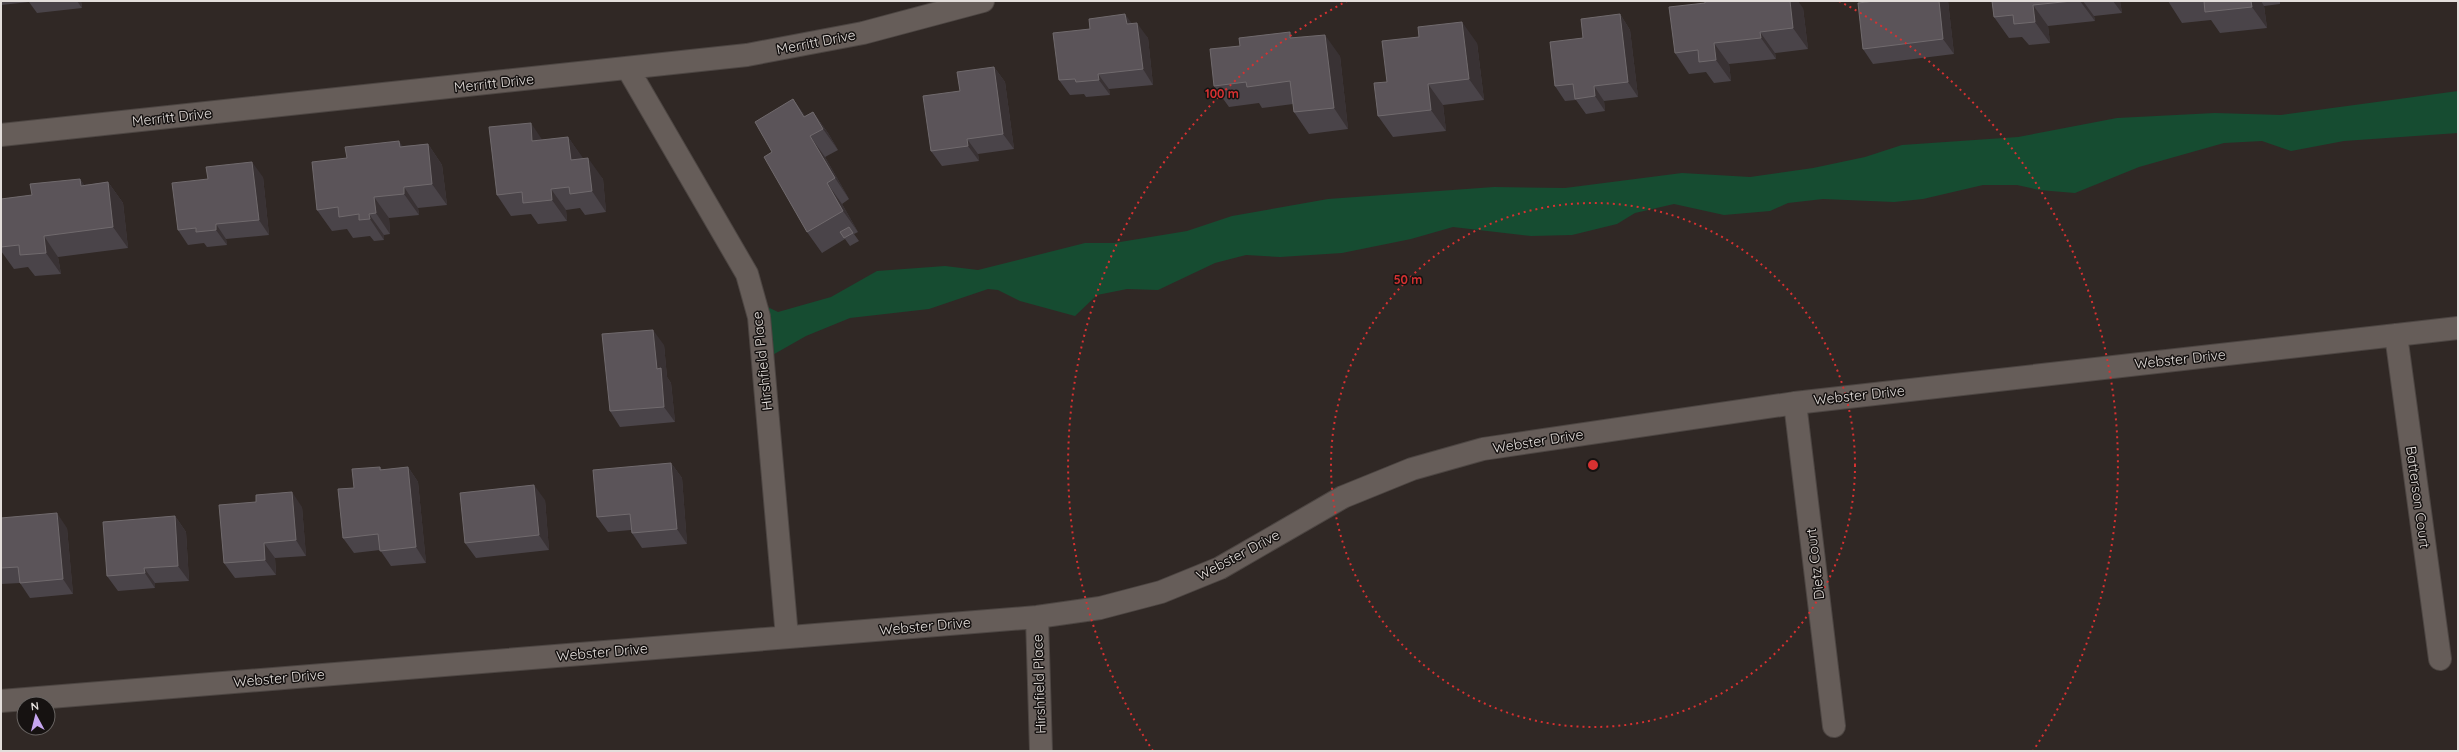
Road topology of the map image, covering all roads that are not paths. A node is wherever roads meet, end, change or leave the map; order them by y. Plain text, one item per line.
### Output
1 (982, 1) edge
2 (628, 69) junction
3 (1, 135) edge
4 (2458, 328) edge
5 (2396, 335) junction
6 (1795, 403) junction
7 (1037, 617) junction
8 (787, 638) junction
9 (2440, 659) dead end
10 (1, 701) edge
11 (1834, 726) dead end
12 (1041, 751) edge

1 - 2 street, Merritt Drive
2 - 3 street, Merritt Drive
2 - 8 street, Hirshfield Place
4 - 5 street, Webster Drive
5 - 6 street, Webster Drive
5 - 9 street, Batterson Court
6 - 7 street, Webster Drive
6 - 11 street, Dietz Court
7 - 8 street, Webster Drive
7 - 12 street, Hirshfield Place
8 - 10 street, Webster Drive

